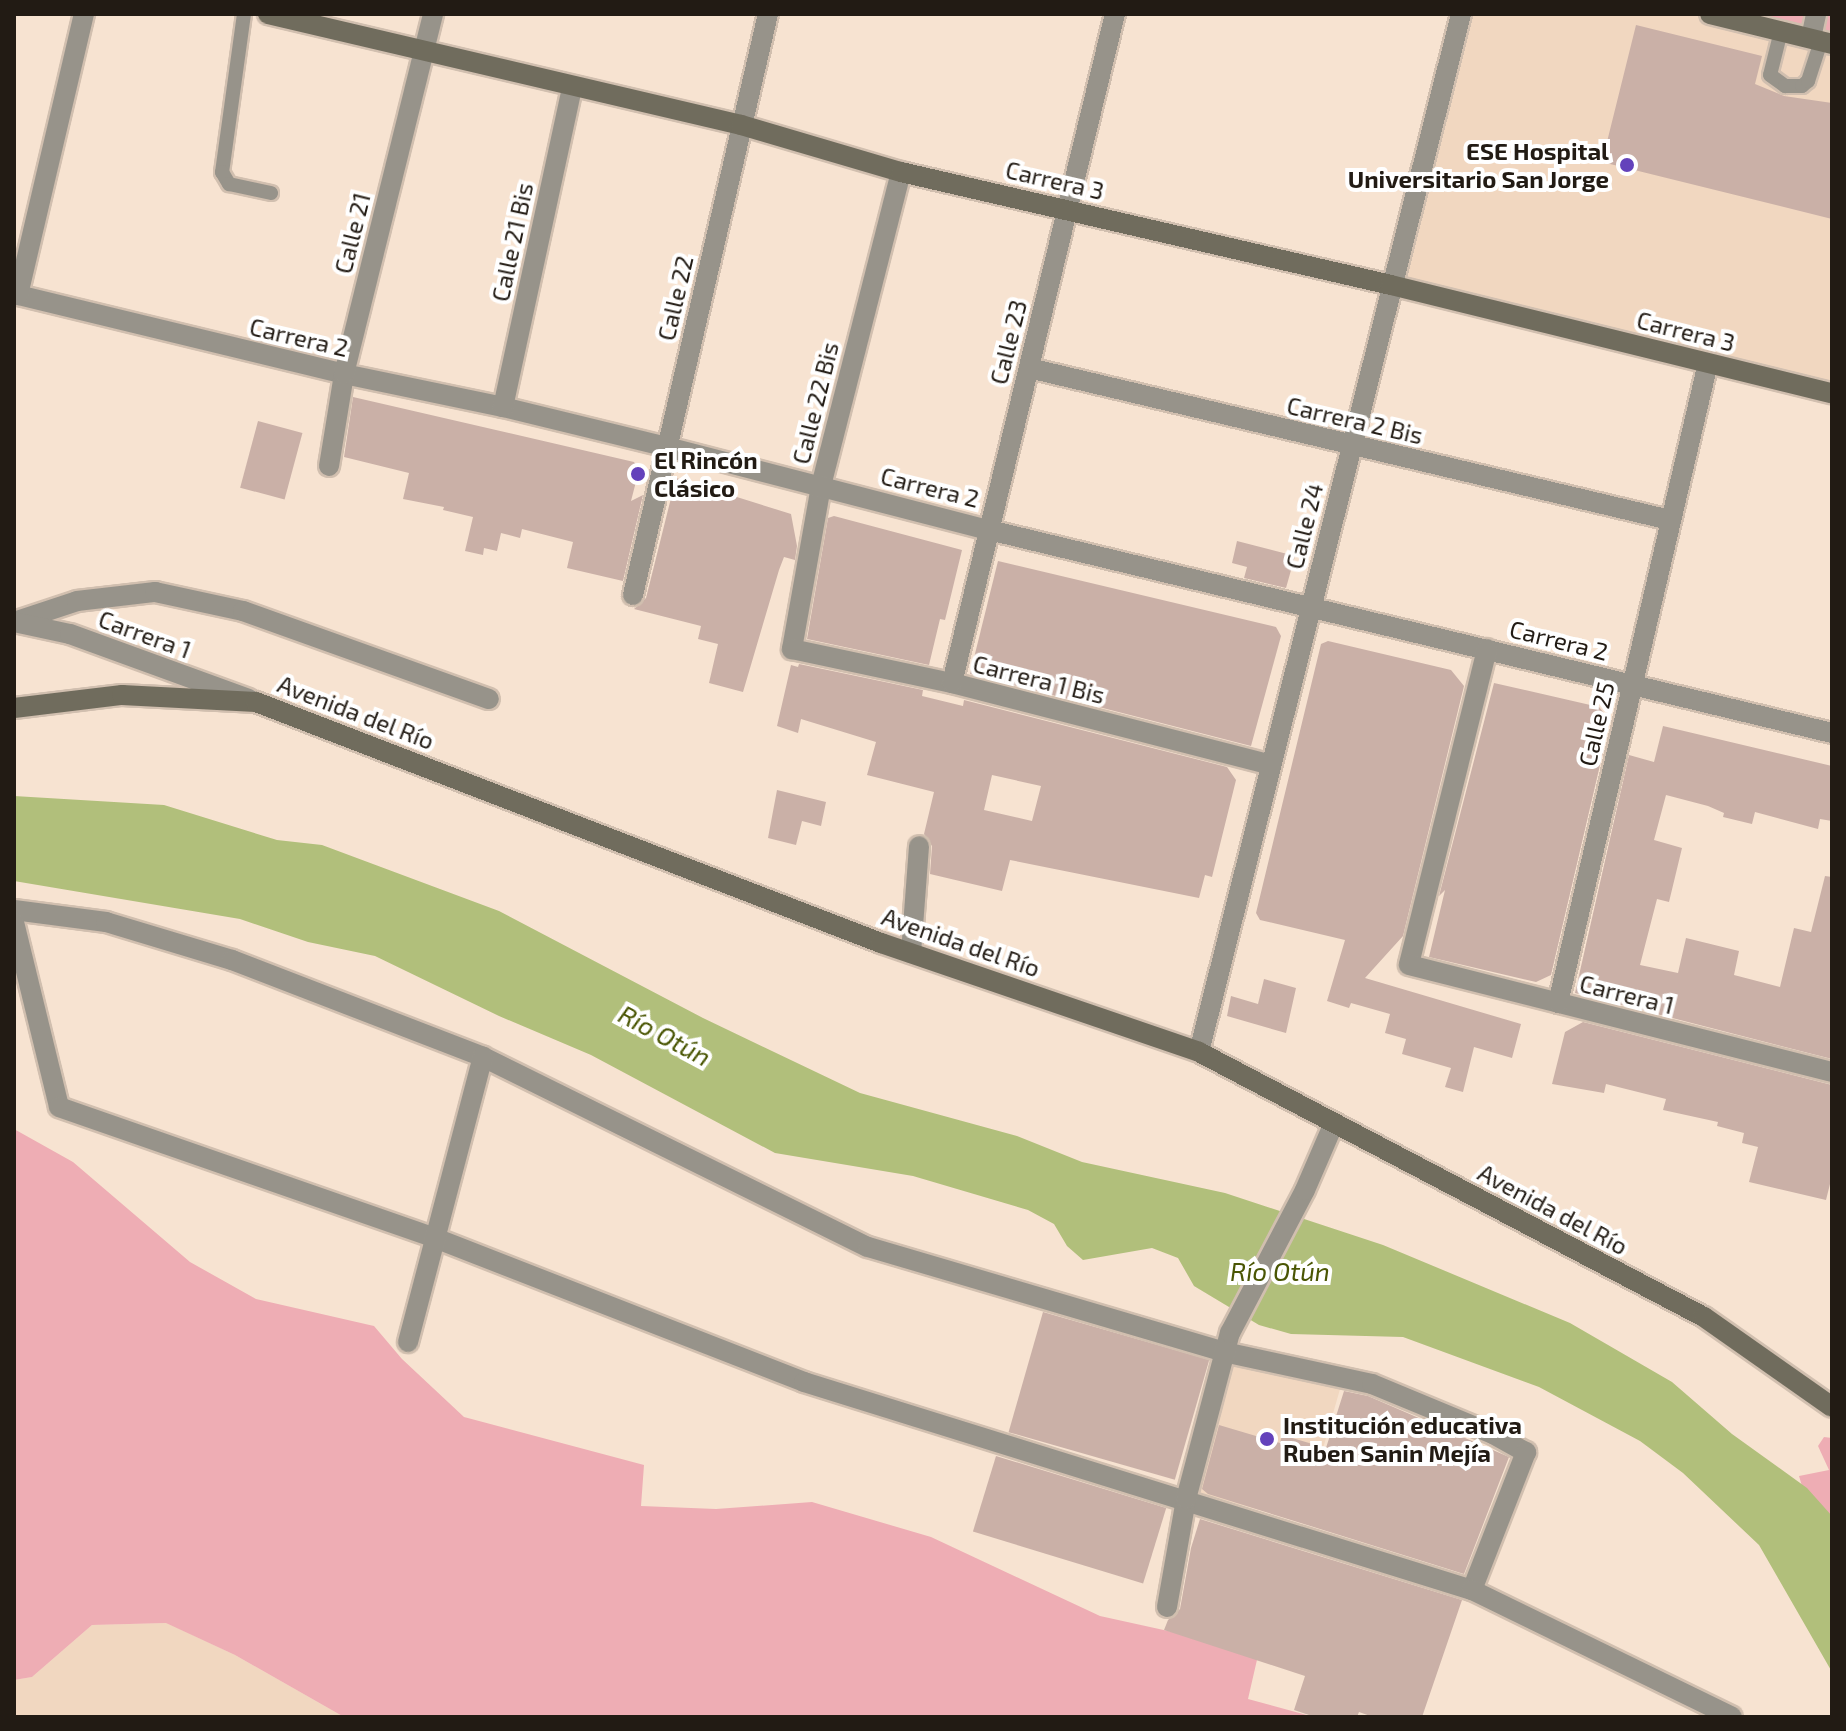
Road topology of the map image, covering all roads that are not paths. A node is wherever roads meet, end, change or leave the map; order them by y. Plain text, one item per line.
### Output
1 (84, 14) edge
2 (244, 14) edge
3 (268, 14) edge
4 (433, 14) edge
5 (768, 14) edge
6 (1115, 14) edge
7 (1461, 14) edge
8 (1710, 14) edge
9 (1816, 14) edge
10 (1781, 31) junction
11 (1821, 41) edge
12 (424, 50) junction
13 (572, 88) junction
14 (741, 125) junction
15 (901, 172) junction
16 (271, 193) dead end
17 (1068, 209) junction
18 (1391, 285) junction
19 (16, 295) edge
20 (1708, 363) junction
21 (1029, 368) junction
22 (344, 374) junction
23 (1832, 393) edge
24 (503, 407) junction
25 (1351, 446) junction
26 (667, 447) junction
27 (329, 466) dead end
28 (821, 486) junction
29 (1670, 520) junction
30 (989, 530) junction
31 (633, 595) dead end
32 (1311, 606) junction
33 (14, 622) edge
34 (792, 649) joint
35 (1487, 649) junction
36 (952, 683) junction
37 (1632, 684) junction
38 (489, 699) dead end
39 (256, 702) junction
40 (14, 708) edge
41 (1832, 733) edge
42 (1271, 765) junction
43 (919, 846) dead end
44 (14, 910) edge
45 (14, 922) edge
46 (911, 953) junction
47 (1558, 1003) junction
48 (1199, 1052) junction
49 (483, 1057) junction
50 (1832, 1072) edge
51 (1334, 1123) junction
52 (435, 1238) junction
53 (408, 1342) dead end
54 (1227, 1342) junction
55 (1832, 1407) edge
56 (1186, 1499) junction
57 (1472, 1590) junction
58 (1167, 1607) dead end
59 (1732, 1717) edge

1 - 19 street
2 - 16 lane
3 - 12 main road, Carrera 3
4 - 12 street, Calle 21
5 - 14 street, Calle 22
6 - 17 street, Calle 23
7 - 18 street, Calle 24
8 - 10 main road
9 - 11 street
10 - 11 main road
10 - 11 lane
12 - 13 main road, Carrera 3
12 - 22 street, Calle 21
13 - 14 main road, Carrera 3
13 - 24 street, Calle 21 Bis
14 - 15 main road, Carrera 3
14 - 26 street, Calle 22
15 - 17 main road, Carrera 3
15 - 28 street, Calle 22 Bis
17 - 18 main road, Carrera 3
17 - 21 street, Calle 23
18 - 20 main road, Carrera 3
18 - 25 street, Calle 24
19 - 22 street, Carrera 2
20 - 23 main road, Carrera 3
20 - 29 street, Calle 25
21 - 25 street, Carrera 2 Bis
21 - 30 street, Calle 23
22 - 24 street, Carrera 2
22 - 27 street, Calle 21
24 - 26 street, Carrera 2
25 - 29 street, Carrera 2 Bis
25 - 32 street, Calle 24
26 - 28 street, Carrera 2
26 - 31 street, Calle 22
28 - 30 street, Carrera 2
28 - 34 street, Calle 22 Bis
29 - 37 street, Calle 25
30 - 32 street, Carrera 2
30 - 36 street, Calle 23
32 - 35 street, Carrera 2
32 - 42 street, Calle 24
33 - 38 street
33 - 39 street, Carrera 1
34 - 36 street, Carrera 1 Bis
35 - 37 street, Carrera 2
35 - 47 street, Carrera 1
36 - 42 street, Carrera 1 Bis
37 - 41 street, Carrera 2
37 - 47 street, Calle 25
39 - 40 main road, Avenida del Río
39 - 46 main road, Avenida del Río
42 - 48 street, Calle 24
43 - 46 street
44 - 49 street
45 - 52 street
46 - 48 main road, Avenida del Río
47 - 50 street, Carrera 1
48 - 51 main road, Avenida del Río
49 - 52 street
49 - 54 street
51 - 54 street
51 - 55 main road, Avenida del Río
52 - 53 street
52 - 56 street
54 - 56 street
54 - 57 street
56 - 57 street
56 - 58 street
57 - 59 street

